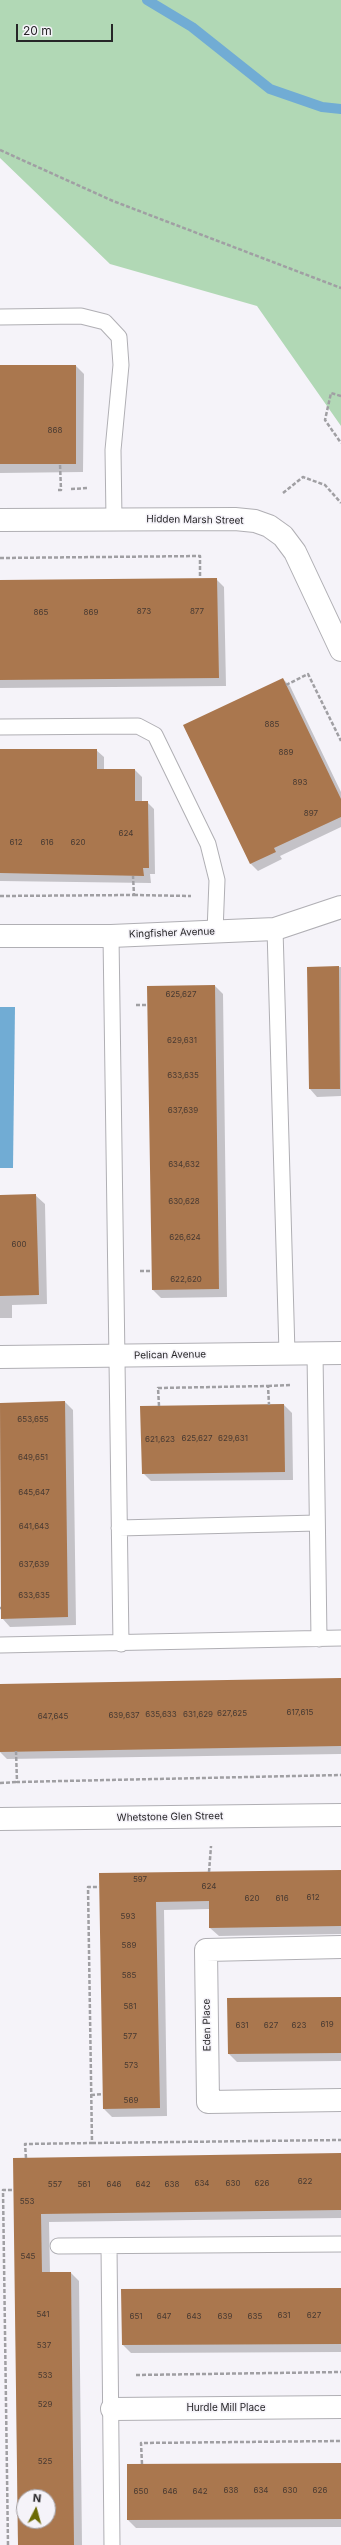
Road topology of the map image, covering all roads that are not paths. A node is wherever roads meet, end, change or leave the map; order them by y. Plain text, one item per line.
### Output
1 (0, 317) edge
2 (0, 520) edge
3 (114, 520) junction
4 (341, 650) edge
5 (0, 727) edge
6 (341, 907) edge
7 (275, 929) junction
8 (215, 932) junction
9 (0, 936) edge
10 (111, 936) junction
11 (287, 1353) junction
12 (315, 1353) junction
13 (341, 1353) edge
14 (116, 1356) junction
15 (0, 1357) edge
16 (317, 1523) junction
17 (119, 1528) junction
18 (341, 1638) edge
19 (319, 1639) junction
20 (121, 1644) junction
21 (0, 1645) edge
22 (341, 1815) edge
23 (0, 1819) edge
24 (341, 1948) edge
25 (341, 2100) edge
26 (341, 2244) edge
27 (58, 2246) dead end
28 (109, 2246) junction
29 (341, 2407) edge
30 (112, 2409) junction
31 (112, 2545) edge

1 - 3 lane
2 - 3 street, Hidden Marsh Street
3 - 4 street, Hidden Marsh Street
5 - 8 lane
6 - 7 street, Kingfisher Avenue
7 - 8 street, Kingfisher Avenue
7 - 11 lane
8 - 10 street, Kingfisher Avenue
9 - 10 street, Kingfisher Avenue
10 - 14 lane
11 - 12 street, Pelican Avenue
11 - 14 street, Pelican Avenue
12 - 13 street, Pelican Avenue
12 - 16 lane
14 - 15 street, Pelican Avenue
14 - 17 lane
16 - 17 lane
16 - 19 lane
17 - 20 lane
18 - 19 lane
19 - 20 lane
20 - 21 lane
22 - 23 street, Whetstone Glen Street
24 - 25 street, Eden Place
26 - 28 lane
27 - 28 lane
28 - 30 lane
29 - 30 street, Hurdle Mill Place
30 - 31 lane

